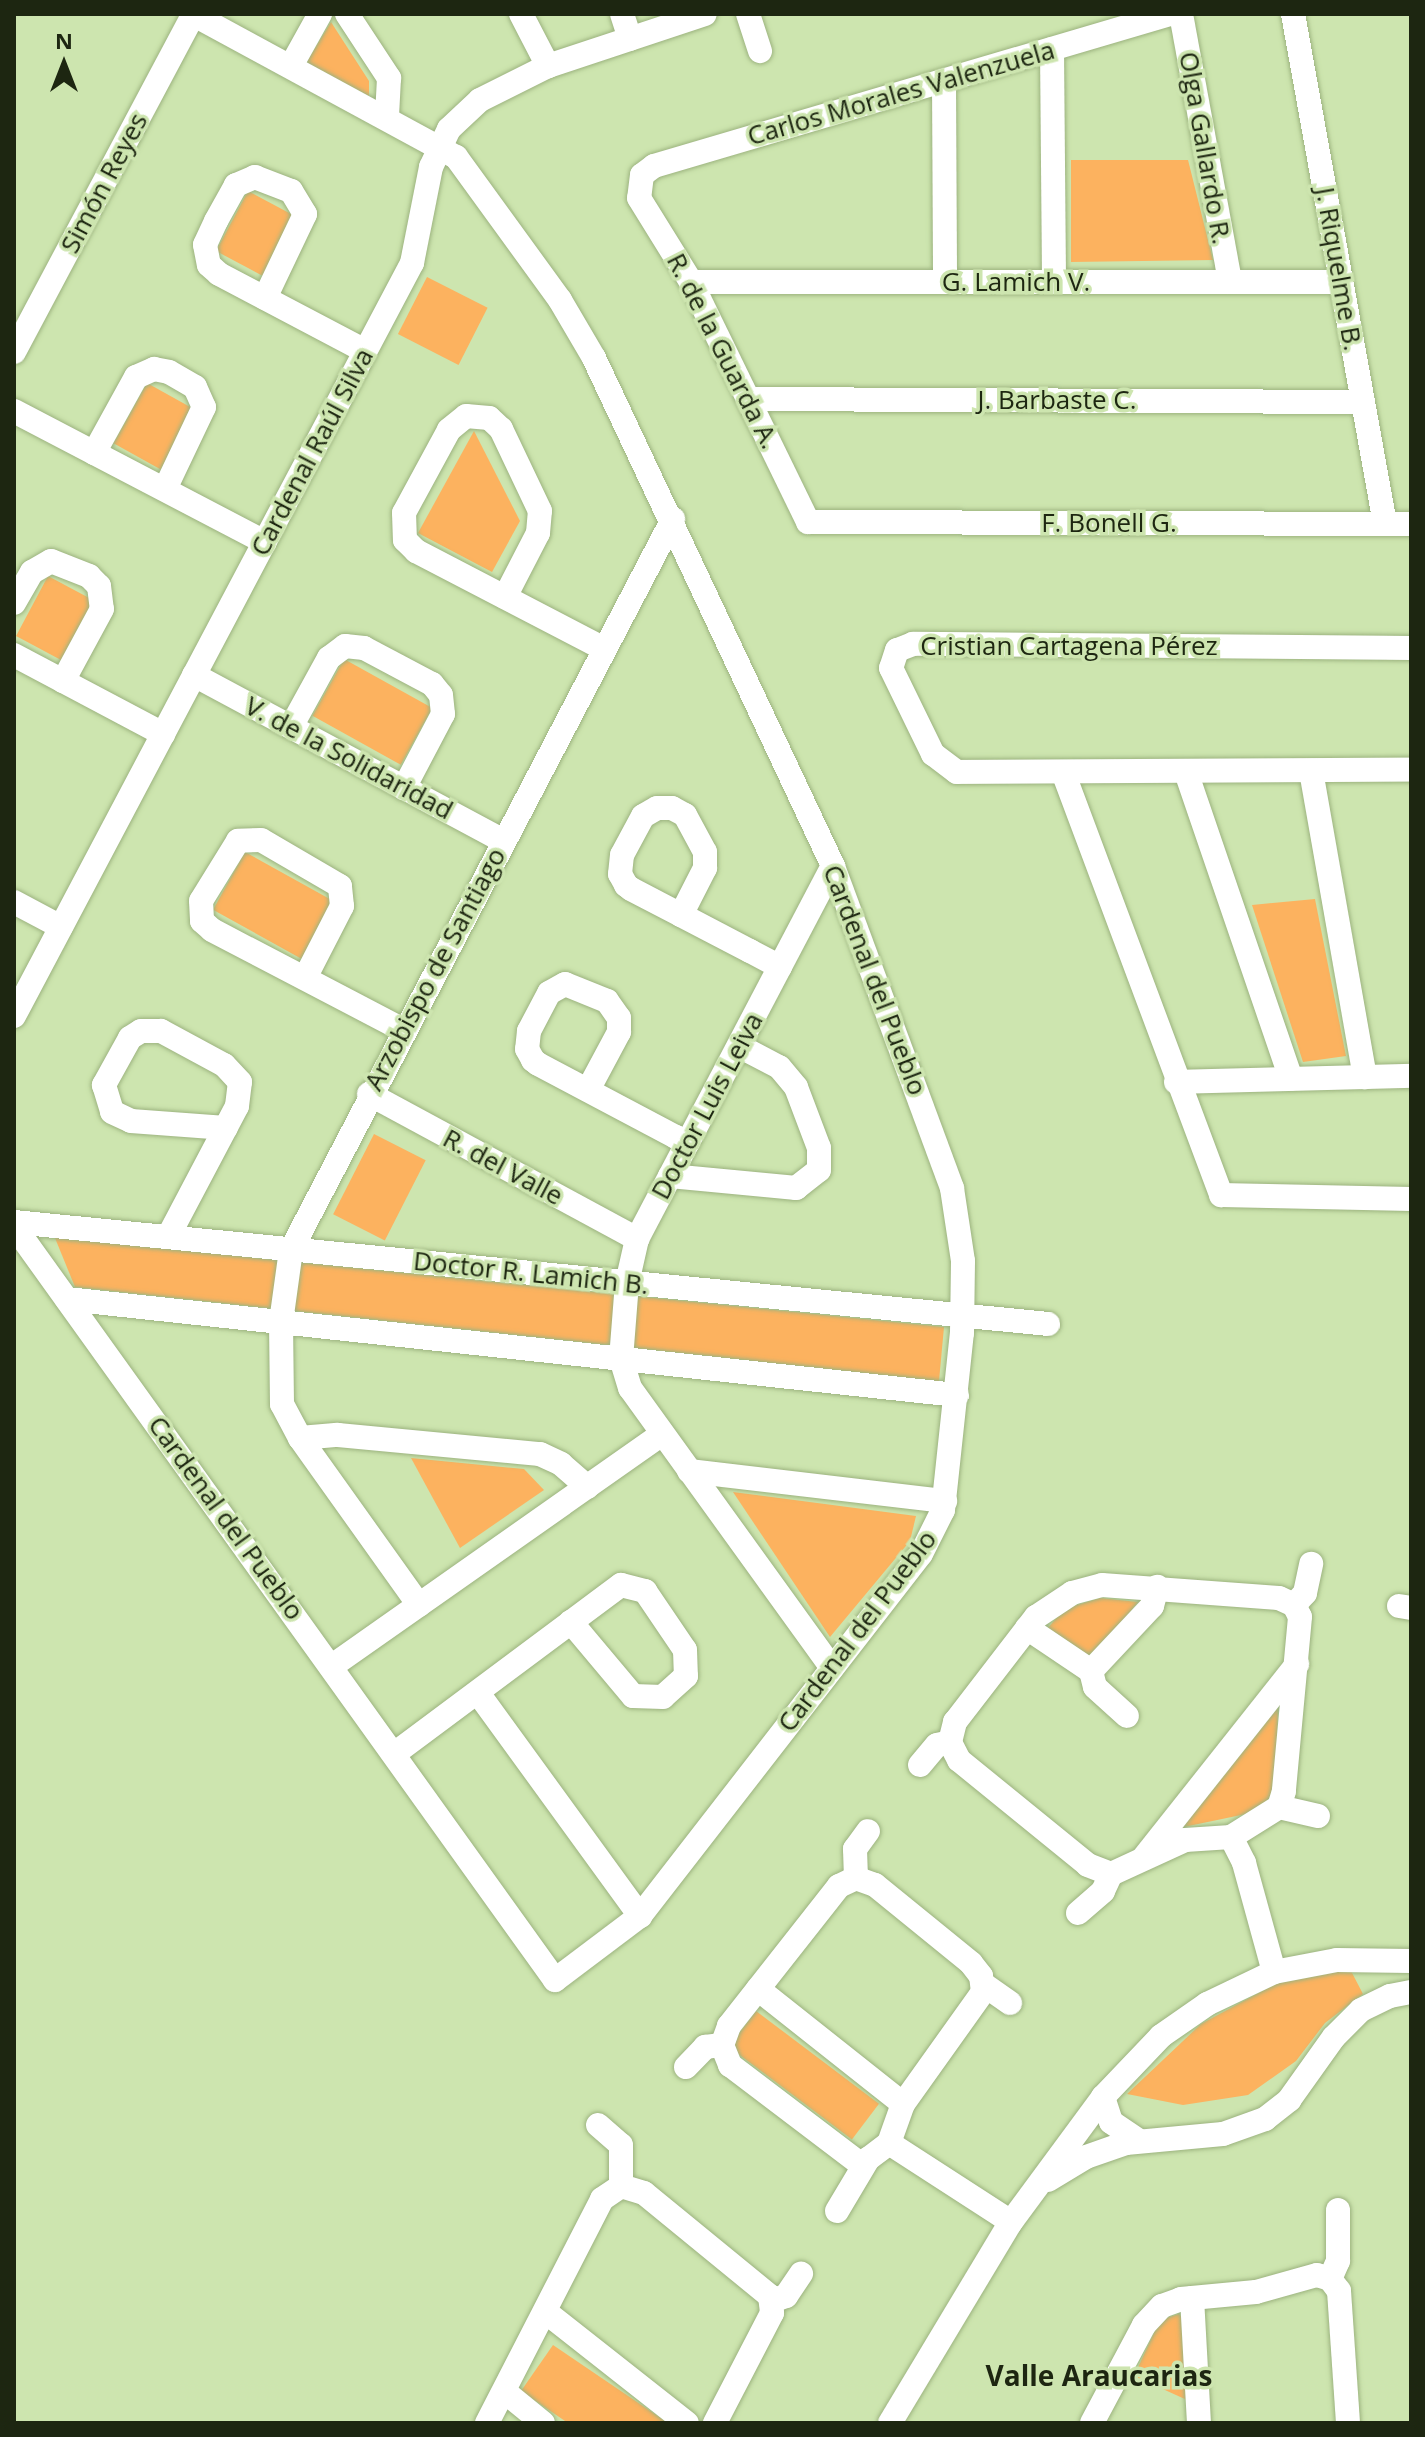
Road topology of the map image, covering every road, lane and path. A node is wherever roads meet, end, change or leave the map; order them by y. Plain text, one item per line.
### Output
1 (194, 14) edge
2 (320, 14) edge
3 (347, 14) edge
4 (521, 14) edge
5 (622, 14) edge
6 (705, 14) edge
7 (748, 14) edge
8 (1170, 14) edge
9 (1181, 14) edge
10 (1293, 14) edge
11 (630, 39) junction
12 (1052, 49) junction
13 (760, 51) dead end
14 (291, 66) junction
15 (548, 66) junction
16 (944, 81) junction
17 (387, 117) junction
18 (440, 145) junction
19 (638, 182) joint
20 (691, 282) junction
21 (945, 282) junction
22 (1054, 282) junction
23 (1230, 282) junction
24 (1341, 282) junction
25 (265, 298) junction
26 (24, 310) edge
27 (365, 351) junction
28 (14, 352) edge
29 (751, 399) junction
30 (1363, 402) junction
31 (14, 411) edge
32 (94, 453) junction
33 (165, 489) junction
34 (673, 519) junction
35 (808, 522) joint
36 (1385, 524) junction
37 (1411, 524) edge
38 (265, 542) junction
39 (505, 597) junction
40 (14, 603) edge
41 (1411, 648) edge
42 (604, 649) junction
43 (14, 655) edge
44 (194, 675) junction
45 (63, 681) junction
46 (291, 727) junction
47 (163, 734) junction
48 (1411, 770) edge
49 (1311, 771) junction
50 (1063, 772) junction
51 (1186, 772) junction
52 (404, 788) junction
53 (503, 841) junction
54 (833, 866) junction
55 (14, 902) edge
56 (681, 915) dead end
57 (61, 927) junction
58 (780, 967) junction
59 (305, 978) junction
60 (14, 1016) edge
61 (403, 1030) junction
62 (739, 1046) junction
63 (1411, 1076) edge
64 (1365, 1077) junction
65 (1291, 1078) junction
66 (1176, 1082) junction
67 (588, 1090) junction
68 (369, 1094) junction
69 (226, 1128) junction
70 (688, 1143) junction
71 (670, 1176) junction
72 (1411, 1199) edge
73 (14, 1224) edge
74 (168, 1237) junction
75 (637, 1239) junction
76 (291, 1250) junction
77 (627, 1283) junction
78 (67, 1299) junction
79 (962, 1316) junction
80 (281, 1322) junction
81 (1048, 1324) dead end
82 (621, 1359) junction
83 (957, 1395) junction
84 (662, 1434) junction
85 (300, 1438) junction
86 (689, 1471) junction
87 (587, 1487) junction
88 (945, 1501) junction
89 (1311, 1564) dead end
90 (1157, 1587) junction
91 (419, 1605) junction
92 (1294, 1605) junction
93 (571, 1622) junction
94 (1027, 1628) junction
95 (1297, 1664) junction
96 (332, 1666) junction
97 (832, 1668) junction
98 (1091, 1671) junction
99 (478, 1693) junction
100 (1269, 1699) junction
101 (1292, 1712) junction
102 (1127, 1716) dead end
103 (950, 1742) junction
104 (394, 1754) junction
105 (920, 1765) dead end
106 (1279, 1807) junction
107 (1318, 1816) dead end
108 (868, 1831) dead end
109 (1175, 1834) junction
110 (1231, 1837) junction
111 (1111, 1874) junction
112 (856, 1878) junction
113 (1078, 1913) dead end
114 (640, 1916) junction
115 (1367, 1959) junction
116 (1411, 1961) edge
117 (1274, 1972) junction
118 (983, 1984) junction
119 (758, 1989) junction
120 (1411, 1992) edge
121 (1378, 2000) junction
122 (1010, 2003) dead end
123 (722, 2045) junction
124 (686, 2067) dead end
125 (1103, 2097) junction
126 (903, 2104) junction
127 (598, 2125) dead end
128 (1139, 2141) junction
129 (889, 2143) junction
130 (863, 2166) junction
131 (621, 2186) junction
132 (1039, 2186) junction
133 (1338, 2210) dead end
134 (837, 2211) dead end
135 (1011, 2222) junction
136 (801, 2274) dead end
137 (1330, 2279) junction
138 (1192, 2298) junction
139 (772, 2301) junction
140 (547, 2313) junction
141 (505, 2392) junction
142 (893, 2422) edge
143 (487, 2423) edge
144 (543, 2423) edge
145 (687, 2423) edge
146 (715, 2423) edge
147 (1092, 2423) edge
148 (1199, 2423) edge
149 (1348, 2423) edge

1 - 14 street, Cardenal del Pueblo
1 - 26 street, Simón Reyes
2 - 14 street
3 - 17 street
4 - 15 street
5 - 11 street
6 - 11 street, Cardenal Raúl Silva
7 - 13 street
8 - 12 street, Carlos Morales Valenzuela
9 - 23 street, Olga Gallardo R.
10 - 24 street, J. Riquelme B.
11 - 15 street, Cardenal Raúl Silva
12 - 16 street, Carlos Morales Valenzuela
12 - 22 street
14 - 17 street, Cardenal del Pueblo
15 - 18 street, Cardenal Raúl Silva
16 - 19 street, Carlos Morales Valenzuela
16 - 21 street
17 - 18 street, Cardenal del Pueblo
18 - 27 street, Cardenal Raúl Silva
18 - 34 street, Cardenal del Pueblo
19 - 20 street, R. de la Guarda A.
20 - 21 street, G. Lamich V.
20 - 29 street, R. de la Guarda A.
21 - 22 street, G. Lamich V.
22 - 23 street, G. Lamich V.
23 - 24 street, G. Lamich V.
24 - 30 street, J. Riquelme B.
25 - 25 street
25 - 27 street
26 - 28 street, Simón Reyes
27 - 38 street, Cardenal Raúl Silva
29 - 30 street, J. Barbaste C.
29 - 35 street, R. de la Guarda A.
30 - 36 street, J. Riquelme B.
31 - 32 street
32 - 33 street
32 - 33 street
33 - 38 street
34 - 42 street, Arzobispo de Santiago
34 - 54 street, Cardenal del Pueblo
35 - 36 street, F. Bonell G.
36 - 37 street, F. Bonell G.
38 - 44 street, Cardenal Raúl Silva
39 - 39 street
39 - 42 street
40 - 45 street
41 - 50 street, Cristian Cartagena Pérez
42 - 53 street, Arzobispo de Santiago
43 - 45 street
44 - 46 street, V. de la Solidaridad
44 - 47 street, Cardenal Raúl Silva
45 - 47 street
46 - 52 street, V. de la Solidaridad
46 - 52 street
47 - 57 street, Cardenal Raúl Silva
48 - 49 street, Cristian Cartagena Pérez
49 - 51 street, Cristian Cartagena Pérez
49 - 64 street
50 - 51 street, Cristian Cartagena Pérez
50 - 66 street
51 - 65 street
52 - 53 street, V. de la Solidaridad
53 - 61 street, Arzobispo de Santiago
54 - 58 street, Doctor Luis Leiva
54 - 79 street, Cardenal del Pueblo
55 - 57 street
56 - 58 street
57 - 60 street, Cardenal Raúl Silva
58 - 62 street, Doctor Luis Leiva
59 - 59 street
59 - 61 street
61 - 68 street, Arzobispo de Santiago
62 - 70 street, Doctor Luis Leiva
62 - 71 street
63 - 64 street
64 - 65 street
65 - 66 street
66 - 72 street
67 - 67 street
67 - 70 street
68 - 75 street, R. del Valle
68 - 76 street, Arzobispo de Santiago
69 - 69 street
69 - 74 street
70 - 71 street, Doctor Luis Leiva
71 - 75 street, Doctor Luis Leiva
73 - 74 street, Doctor R. Lamich B.
73 - 78 street, Cardenal del Pueblo
74 - 76 street, Doctor R. Lamich B.
75 - 77 street, Doctor Luis Leiva
76 - 77 street, Doctor R. Lamich B.
76 - 80 street, Arzobispo de Santiago
77 - 79 street, Doctor R. Lamich B.
77 - 82 street, Doctor Luis Leiva
78 - 80 street
78 - 96 street, Cardenal del Pueblo
79 - 81 street, Doctor R. Lamich B.
79 - 83 street, Cardenal del Pueblo
80 - 82 street
80 - 85 street, Arzobispo de Santiago
82 - 83 street
82 - 84 street
83 - 88 street, Cardenal del Pueblo
84 - 86 street
84 - 87 street
85 - 87 street
85 - 91 street, Arzobispo de Santiago
86 - 88 street
86 - 97 street
87 - 91 street
88 - 97 street, Cardenal del Pueblo
89 - 92 street
90 - 92 street
90 - 94 street
90 - 98 street
91 - 96 street
92 - 95 street
93 - 93 street
93 - 99 street
94 - 98 street
94 - 103 street
95 - 100 street
95 - 101 street
96 - 104 street, Cardenal del Pueblo
97 - 114 street, Cardenal del Pueblo
98 - 102 street
99 - 104 street
99 - 114 street
100 - 101 street
100 - 109 street
101 - 106 street
103 - 105 street
103 - 111 street
104 - 114 street, Cardenal del Pueblo
106 - 107 street
106 - 110 street
108 - 112 street
109 - 110 street
109 - 111 street
110 - 117 street
111 - 113 street
112 - 118 street
112 - 119 street
115 - 116 street
115 - 117 street
115 - 121 street
117 - 125 street
118 - 122 street
118 - 126 street
119 - 123 street
119 - 126 street
120 - 121 street
121 - 128 street
123 - 124 street
123 - 130 street
125 - 128 street
125 - 132 street
126 - 129 street
127 - 131 street
128 - 132 street
129 - 130 street
129 - 135 street
130 - 134 street
131 - 139 street
131 - 140 street
132 - 135 street
133 - 137 street
135 - 142 street
136 - 139 street
137 - 138 street
137 - 149 street
138 - 147 street
138 - 148 street
139 - 146 street
140 - 141 street
140 - 145 street
141 - 143 street
141 - 144 street

